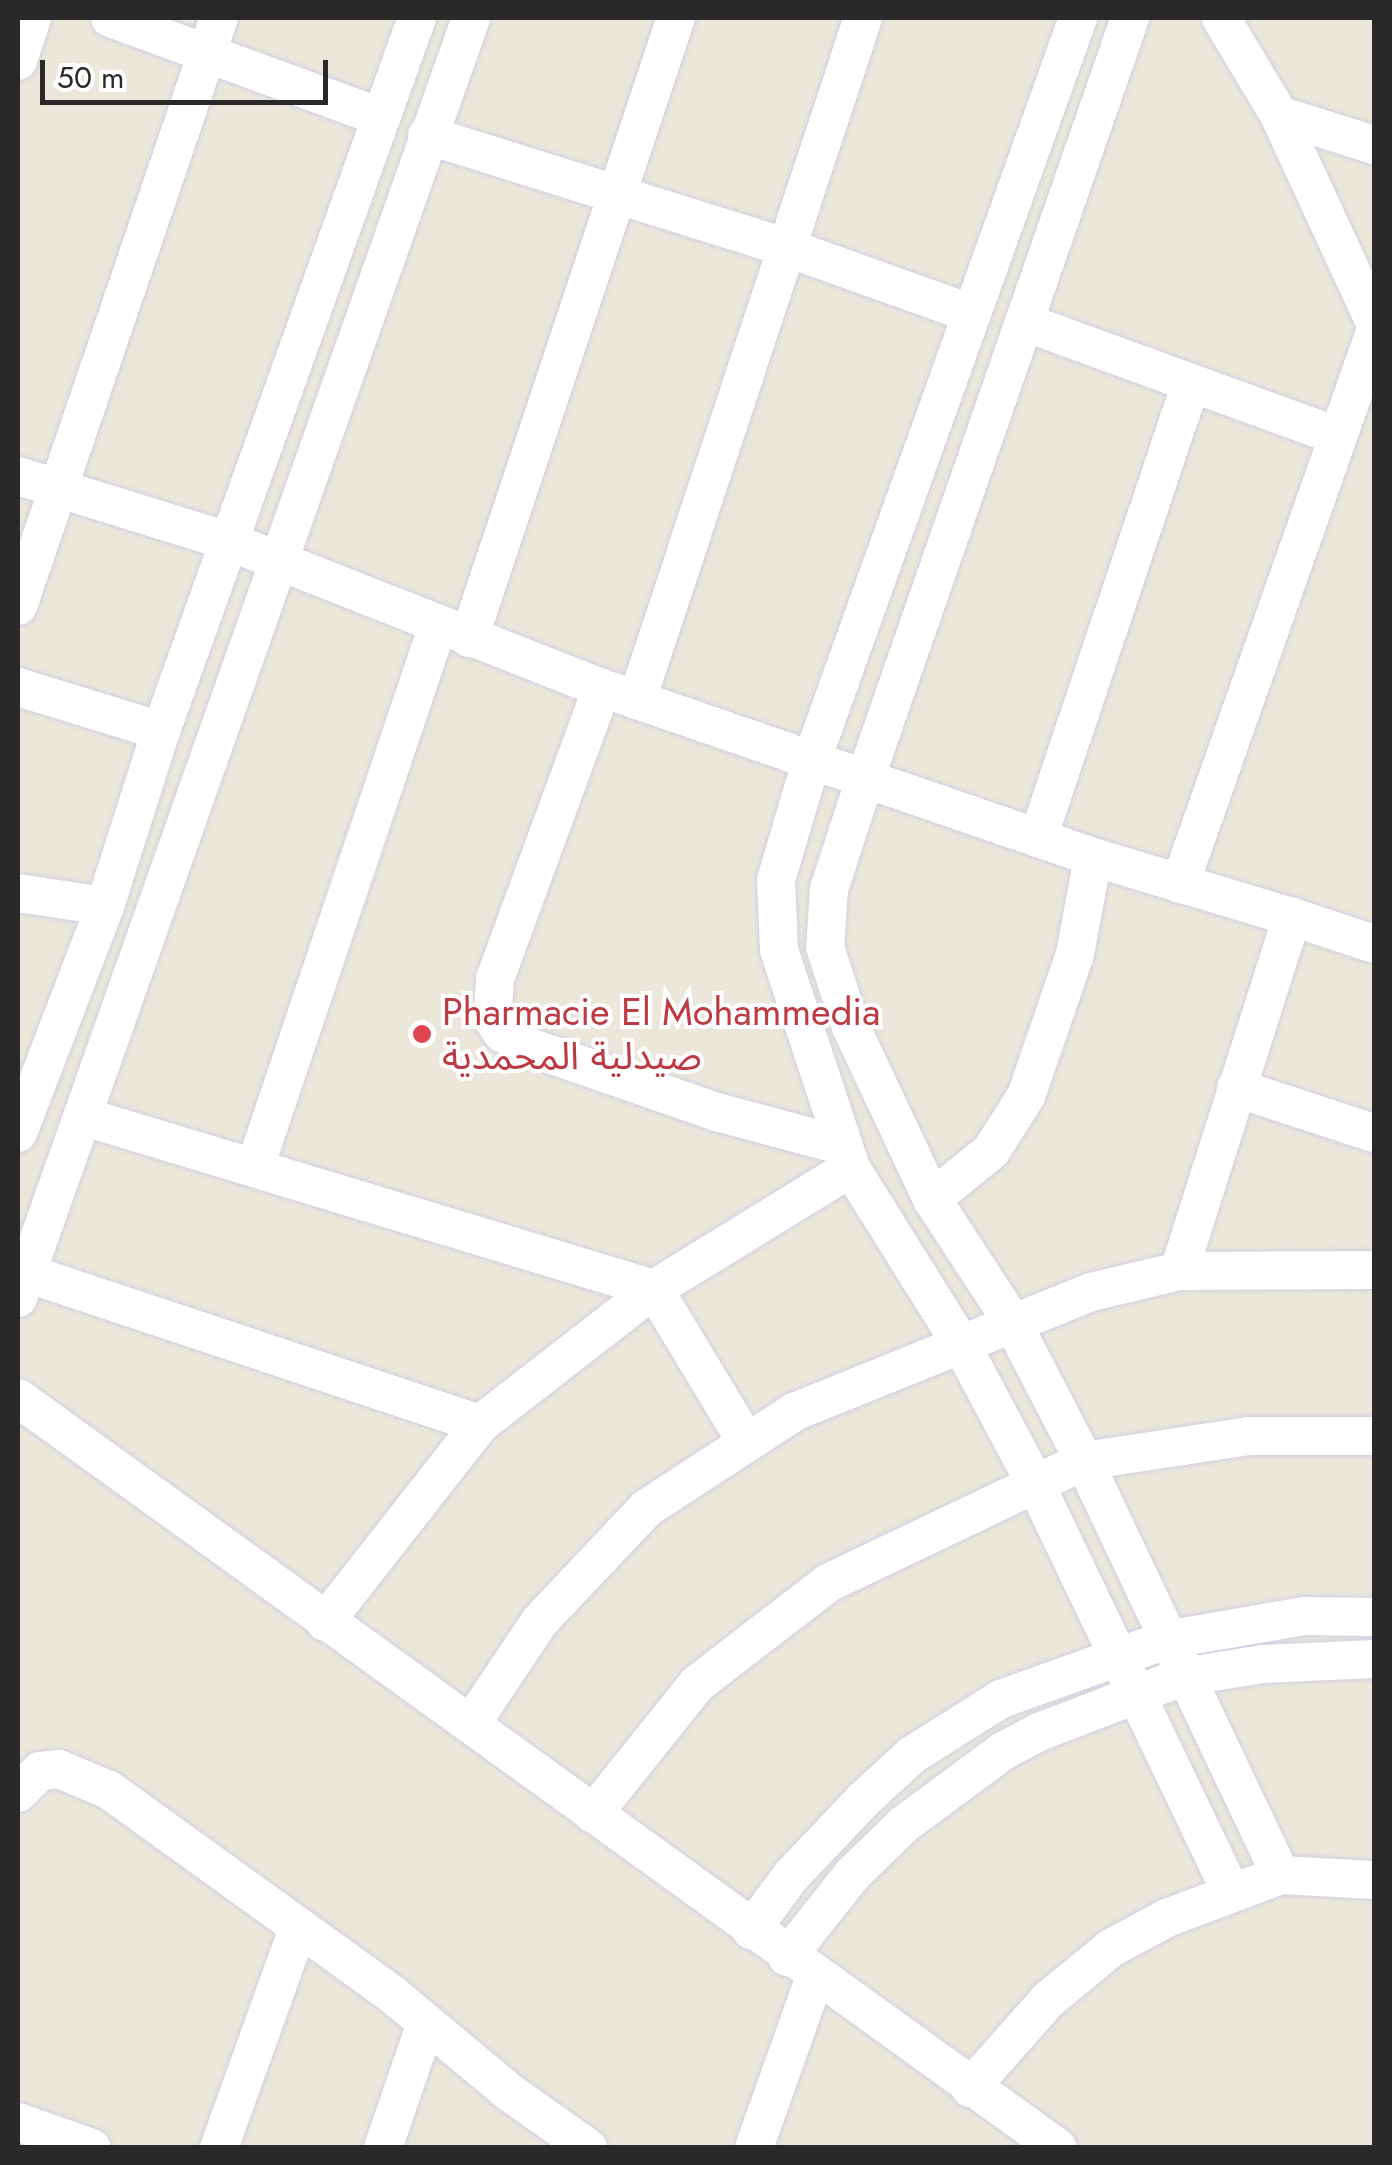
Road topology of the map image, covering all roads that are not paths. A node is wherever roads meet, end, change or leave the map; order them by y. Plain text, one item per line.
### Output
1 (32, 18) edge
2 (110, 18) edge
3 (219, 18) edge
4 (417, 18) edge
5 (471, 18) edge
6 (676, 18) edge
7 (863, 18) edge
8 (1078, 18) edge
9 (1130, 18) edge
10 (1221, 18) edge
11 (208, 54) junction
12 (18, 61) edge
13 (1279, 116) junction
14 (380, 118) junction
15 (427, 135) junction
16 (1374, 144) edge
17 (616, 194) junction
18 (788, 248) junction
19 (972, 314) junction
20 (1374, 321) edge
21 (1024, 322) junction
22 (1374, 335) edge
23 (1191, 383) junction
24 (1338, 436) junction
25 (18, 476) edge
26 (62, 491) junction
27 (228, 541) junction
28 (279, 566) junction
29 (18, 606) edge
30 (454, 631) junction
31 (18, 687) edge
32 (619, 694) junction
33 (160, 731) junction
34 (810, 762) junction
35 (865, 778) junction
36 (1038, 838) junction
37 (1093, 857) junction
38 (1180, 884) junction
39 (18, 893) edge
40 (105, 906) junction
41 (1292, 918) junction
42 (1374, 944) edge
43 (840, 996) junction
44 (800, 1015) junction
45 (1236, 1088) junction
46 (85, 1117) junction
47 (1374, 1133) edge
48 (18, 1134) edge
49 (848, 1157) junction
50 (255, 1167) junction
51 (932, 1199) junction
52 (1374, 1270) edge
53 (1179, 1272) junction
54 (23, 1286) edge
55 (654, 1289) junction
56 (1010, 1320) junction
57 (961, 1344) junction
58 (18, 1398) edge
59 (480, 1424) junction
60 (1374, 1436) edge
61 (746, 1440) junction
62 (1084, 1461) junction
63 (1035, 1483) junction
64 (1374, 1617) edge
65 (324, 1622) junction
66 (1166, 1640) junction
67 (1120, 1655) junction
68 (1374, 1658) edge
69 (1182, 1677) junction
70 (1136, 1697) junction
71 (473, 1721) junction
72 (25, 1773) edge
73 (593, 1814) junction
74 (1280, 1875) junction
75 (1374, 1880) edge
76 (1230, 1893) junction
77 (298, 1929) junction
78 (751, 1930) junction
79 (801, 1967) junction
80 (426, 2023) junction
81 (970, 2088) junction
82 (18, 2122) edge
83 (584, 2146) edge
84 (92, 2148) edge
85 (219, 2148) edge
86 (382, 2148) edge
87 (754, 2148) edge
88 (1058, 2148) edge

1 - 12 street
2 - 11 street
3 - 11 street
4 - 14 street
5 - 15 street
6 - 17 street
7 - 18 street
8 - 19 street
9 - 21 street
10 - 13 street
11 - 14 street
11 - 26 street
13 - 16 street
13 - 20 street
14 - 27 street
15 - 17 street
15 - 28 street
17 - 18 street
17 - 30 street
18 - 19 street
18 - 32 street
19 - 34 street
21 - 23 street
21 - 35 street
22 - 24 street
23 - 24 street
23 - 36 street
24 - 38 street
25 - 26 street
26 - 27 street
26 - 29 street
27 - 28 street
27 - 33 street
28 - 30 street
28 - 46 street
30 - 32 street
30 - 50 street
31 - 33 street
32 - 34 street
32 - 49 street
33 - 40 street
34 - 35 street
34 - 44 street
35 - 36 street
35 - 43 street
36 - 37 street
37 - 38 street
37 - 51 street
38 - 41 street
39 - 40 street
40 - 48 street
41 - 42 street
41 - 45 street
43 - 44 street
43 - 51 street
44 - 49 street
45 - 47 street
45 - 53 street
46 - 50 street
46 - 54 street
49 - 55 street
49 - 57 street
50 - 55 street
51 - 56 street
52 - 53 street
53 - 56 street
54 - 59 street
55 - 59 street
55 - 61 street
56 - 57 street
56 - 62 street
57 - 61 street
57 - 63 street
58 - 65 street
59 - 65 street
60 - 62 street
61 - 71 street
62 - 63 street
62 - 66 street
63 - 67 street
63 - 73 street
64 - 66 street
65 - 71 street
66 - 67 street
66 - 69 street
67 - 70 street
67 - 78 street
68 - 69 street
69 - 70 street
69 - 74 street
70 - 76 street
70 - 79 street
71 - 73 street
72 - 77 street
73 - 78 street
74 - 75 street
74 - 76 street
76 - 81 street
77 - 80 street
77 - 85 street
78 - 79 street
79 - 81 street
79 - 87 street
80 - 83 street
80 - 86 street
81 - 88 street
82 - 84 street

